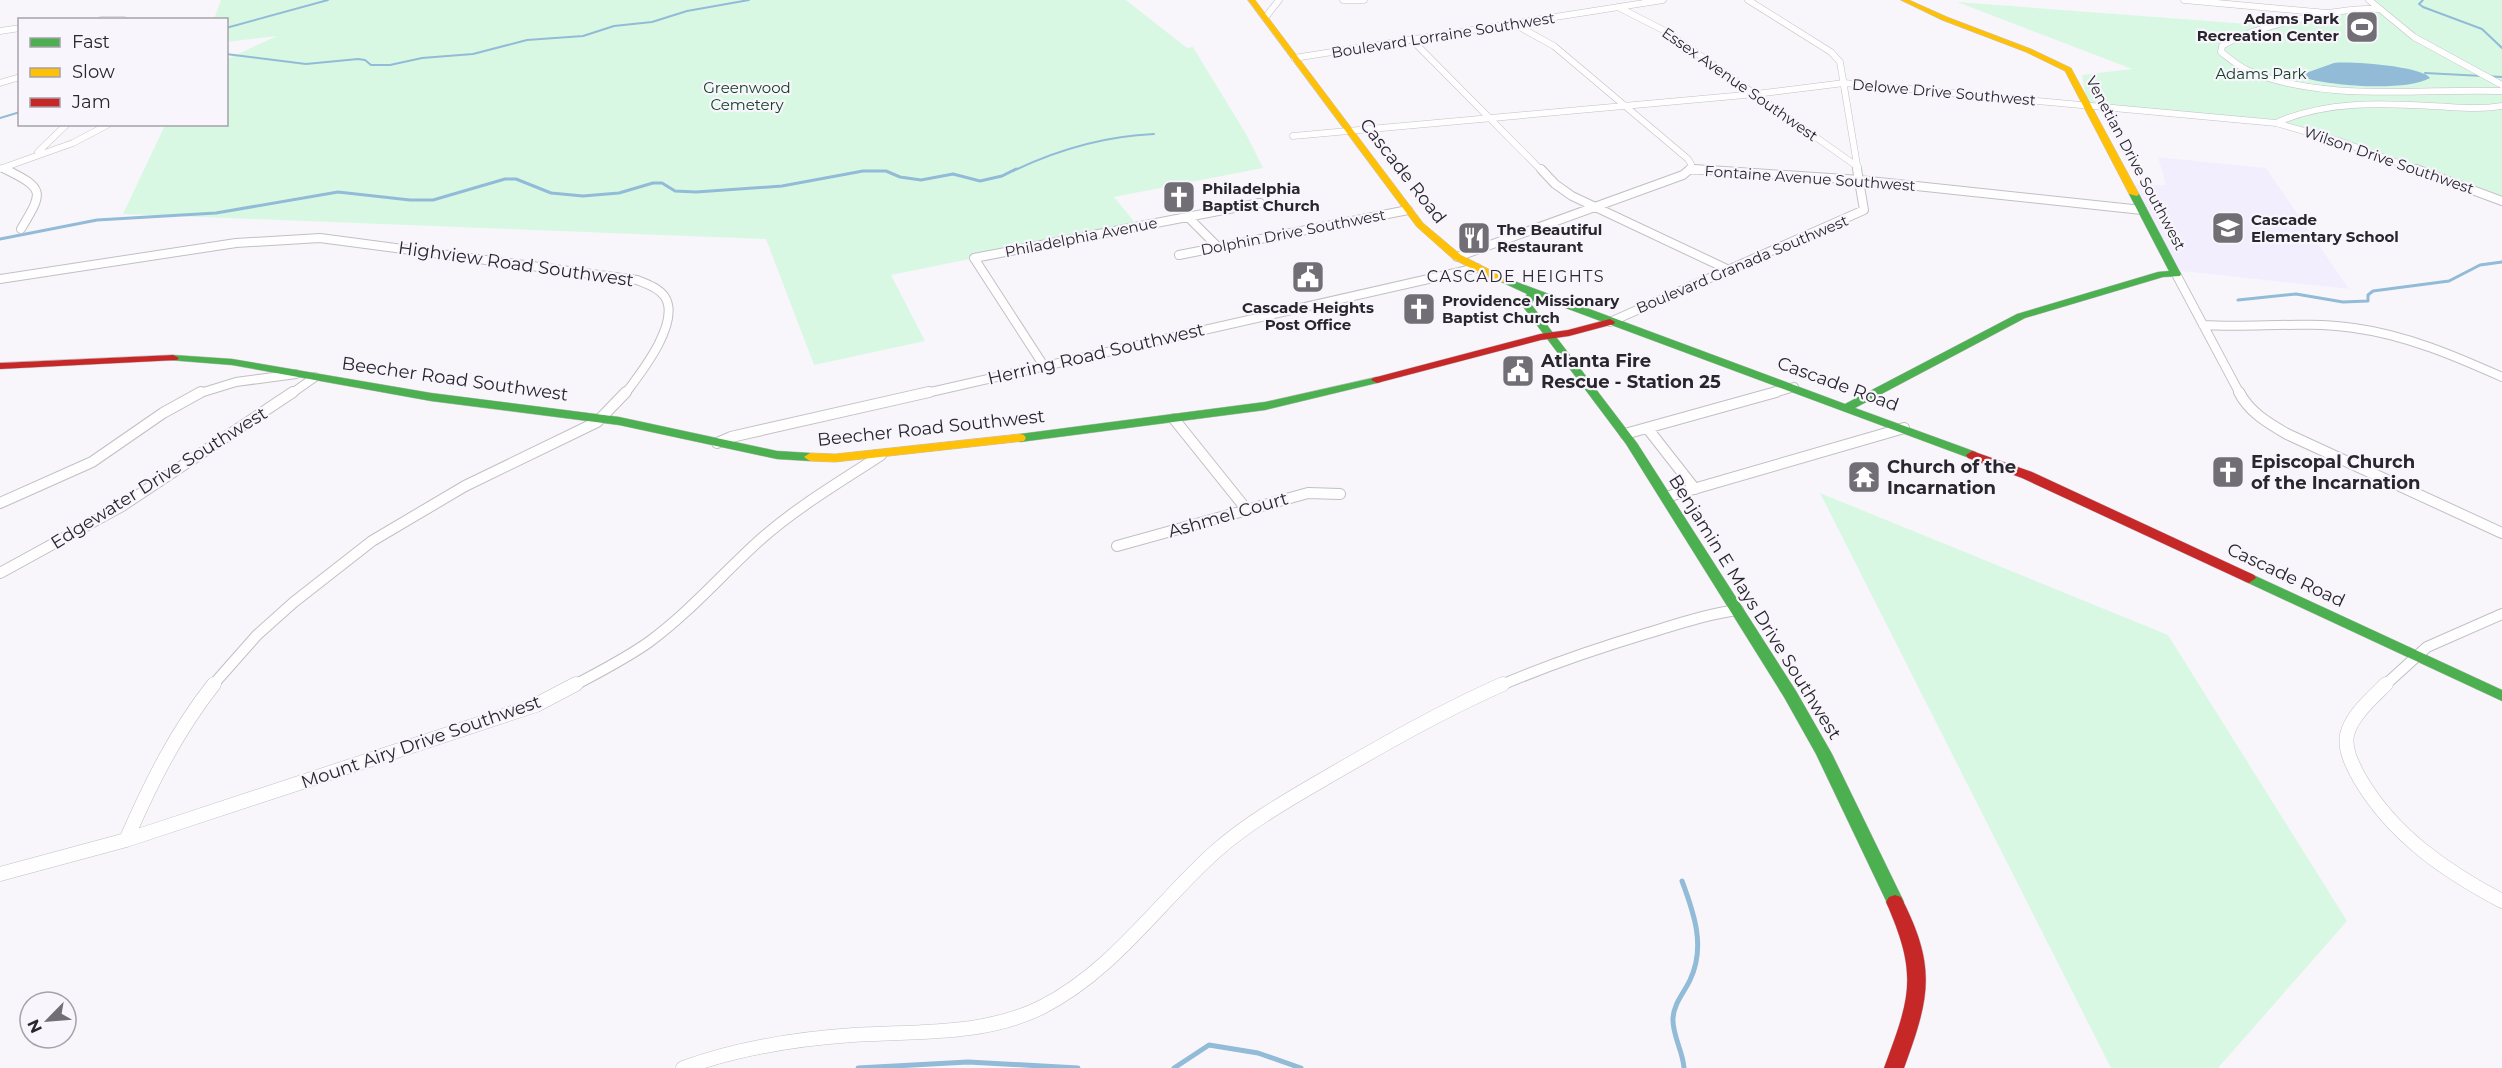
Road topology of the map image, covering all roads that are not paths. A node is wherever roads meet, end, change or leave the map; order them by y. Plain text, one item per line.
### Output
1 (1251, 0) edge
2 (1279, 0) edge
3 (1343, 0) edge
4 (1364, 0) edge
5 (1663, 0) edge
6 (1748, 0) edge
7 (1904, 0) edge
8 (2184, 0) edge
9 (2369, 0) edge
10 (1617, 7) junction
11 (2379, 9) junction
12 (2333, 15) junction
13 (1265, 18) junction
14 (1514, 24) junction
15 (18, 28) edge
16 (0, 31) edge
17 (1412, 40) junction
18 (1294, 58) junction
19 (18, 78) edge
20 (0, 83) edge
21 (1844, 83) junction
22 (2502, 85) edge
23 (2502, 91) edge
24 (1756, 94) junction
25 (2086, 104) junction
26 (1625, 106) junction
27 (2502, 106) edge
28 (1490, 118) junction
29 (2276, 123) junction
30 (65, 126) edge
31 (105, 126) edge
32 (1349, 131) junction
33 (1293, 136) dead end
34 (28, 159) junction
35 (1858, 167) junction
36 (1, 169) edge
37 (1690, 169) junction
38 (1860, 180) junction
39 (2502, 201) edge
40 (1260, 203) dead end
41 (1595, 206) junction
42 (1408, 210) junction
43 (2142, 210) junction
44 (1188, 217) junction
45 (21, 229) dead end
46 (1218, 247) junction
47 (1179, 255) dead end
48 (1458, 257) junction
49 (1477, 268) junction
50 (1729, 270) junction
51 (2176, 274) junction
52 (0, 279) edge
53 (1533, 293) junction
54 (1610, 322) junction
55 (2203, 326) junction
56 (1550, 336) junction
57 (0, 366) edge
58 (1044, 366) junction
59 (296, 374) junction
60 (315, 377) junction
61 (2502, 377) edge
62 (1794, 387) junction
63 (1848, 407) junction
64 (603, 418) junction
65 (1174, 419) junction
66 (1904, 428) junction
67 (1648, 429) junction
68 (1624, 434) junction
69 (717, 443) junction
70 (881, 455) junction
71 (1695, 489) junction
72 (1340, 494) dead end
73 (1666, 497) junction
74 (0, 503) edge
75 (1246, 510) junction
76 (2502, 533) edge
77 (1117, 546) dead end
78 (0, 573) edge
79 (1738, 610) junction
80 (2502, 614) edge
81 (2416, 656) junction
82 (2502, 696) edge
83 (126, 840) junction
84 (0, 874) edge
85 (2502, 901) edge
86 (683, 1068) edge
87 (1894, 1068) edge

1 - 13 street, Cascade Road
2 - 13 street
3 - 4 street
5 - 10 street, Boulevard Lorraine Southwest
6 - 21 street, Boulevard Granada Southwest
7 - 25 street, Venetian Drive Southwest
8 - 12 street
9 - 11 street
10 - 14 street, Boulevard Lorraine Southwest
10 - 24 street, Essex Avenue Southwest
11 - 12 street
11 - 22 street
12 - 23 street
13 - 18 street, Cascade Road
14 - 17 street, Boulevard Lorraine Southwest
14 - 26 street
15 - 16 street
17 - 18 street, Boulevard Lorraine Southwest
17 - 28 street
18 - 32 street, Cascade Road
19 - 20 street
21 - 24 street, Delowe Drive Southwest
21 - 25 street, Delowe Drive Southwest
21 - 35 street, Boulevard Granada Southwest
24 - 26 street, Delowe Drive Southwest
24 - 35 street, Essex Avenue Southwest
25 - 29 street, Delowe Drive Southwest
25 - 43 street, Venetian Drive Southwest
26 - 28 street, Delowe Drive Southwest
26 - 37 street
27 - 29 street, Delowe Drive Southwest
28 - 32 street, Delowe Drive Southwest
28 - 41 street
29 - 39 street, Wilson Drive Southwest
30 - 34 street
31 - 34 street
32 - 33 street, Delowe Drive Southwest
32 - 42 street, Cascade Road
34 - 36 street
35 - 38 street, Boulevard Granada Southwest
36 - 45 street
37 - 38 street, Fontaine Avenue Southwest
37 - 41 street, Fontaine Avenue Southwest
38 - 43 street, Fontaine Avenue Southwest
38 - 50 street, Boulevard Granada Southwest
40 - 44 street, Philadelphia Avenue
41 - 48 street, Fontaine Avenue Southwest
41 - 50 street
42 - 46 street, Dolphin Drive Southwest
42 - 48 street, Cascade Road
43 - 51 street, Venetian Drive Southwest
44 - 46 street
44 - 58 street, Philadelphia Avenue
46 - 47 street, Dolphin Drive Southwest
48 - 49 street, Cascade Road
49 - 53 street, Cascade Road
49 - 58 street, Herring Road Southwest
50 - 54 street, Boulevard Granada Southwest
51 - 55 street
51 - 63 street, Venetian Drive Southwest
52 - 64 street, Highview Road Southwest
53 - 54 street, Cascade Road
53 - 56 street, Benjamin E Mays Drive Southwest
54 - 56 street, Beecher Road Southwest
54 - 62 street, Cascade Road
55 - 61 street
55 - 76 street
56 - 65 street, Beecher Road Southwest
56 - 68 street, Benjamin E Mays Drive Southwest
57 - 59 street, Beecher Road Southwest
58 - 69 street, Herring Road Southwest
59 - 60 street, Beecher Road Southwest
59 - 74 street
60 - 64 street, Beecher Road Southwest
60 - 78 street, Edgewater Drive Southwest
62 - 63 street, Cascade Road
62 - 67 street
63 - 66 street, Cascade Road
64 - 69 street, Beecher Road Southwest
64 - 83 street, Highview Road Southwest
65 - 70 street, Beecher Road Southwest
65 - 75 street
66 - 71 street
66 - 81 street, Cascade Road
67 - 68 street
67 - 71 street
68 - 73 street, Benjamin E Mays Drive Southwest
69 - 70 street, Beecher Road Southwest
70 - 83 street, Mount Airy Drive Southwest
71 - 73 street
72 - 75 street, Ashmel Court
73 - 79 street, Benjamin E Mays Drive Southwest
75 - 77 street, Ashmel Court
79 - 86 street
79 - 87 street, Benjamin E Mays Drive Southwest
80 - 81 street
81 - 82 street, Cascade Road
81 - 85 street
83 - 84 street, Mount Airy Drive Southwest

